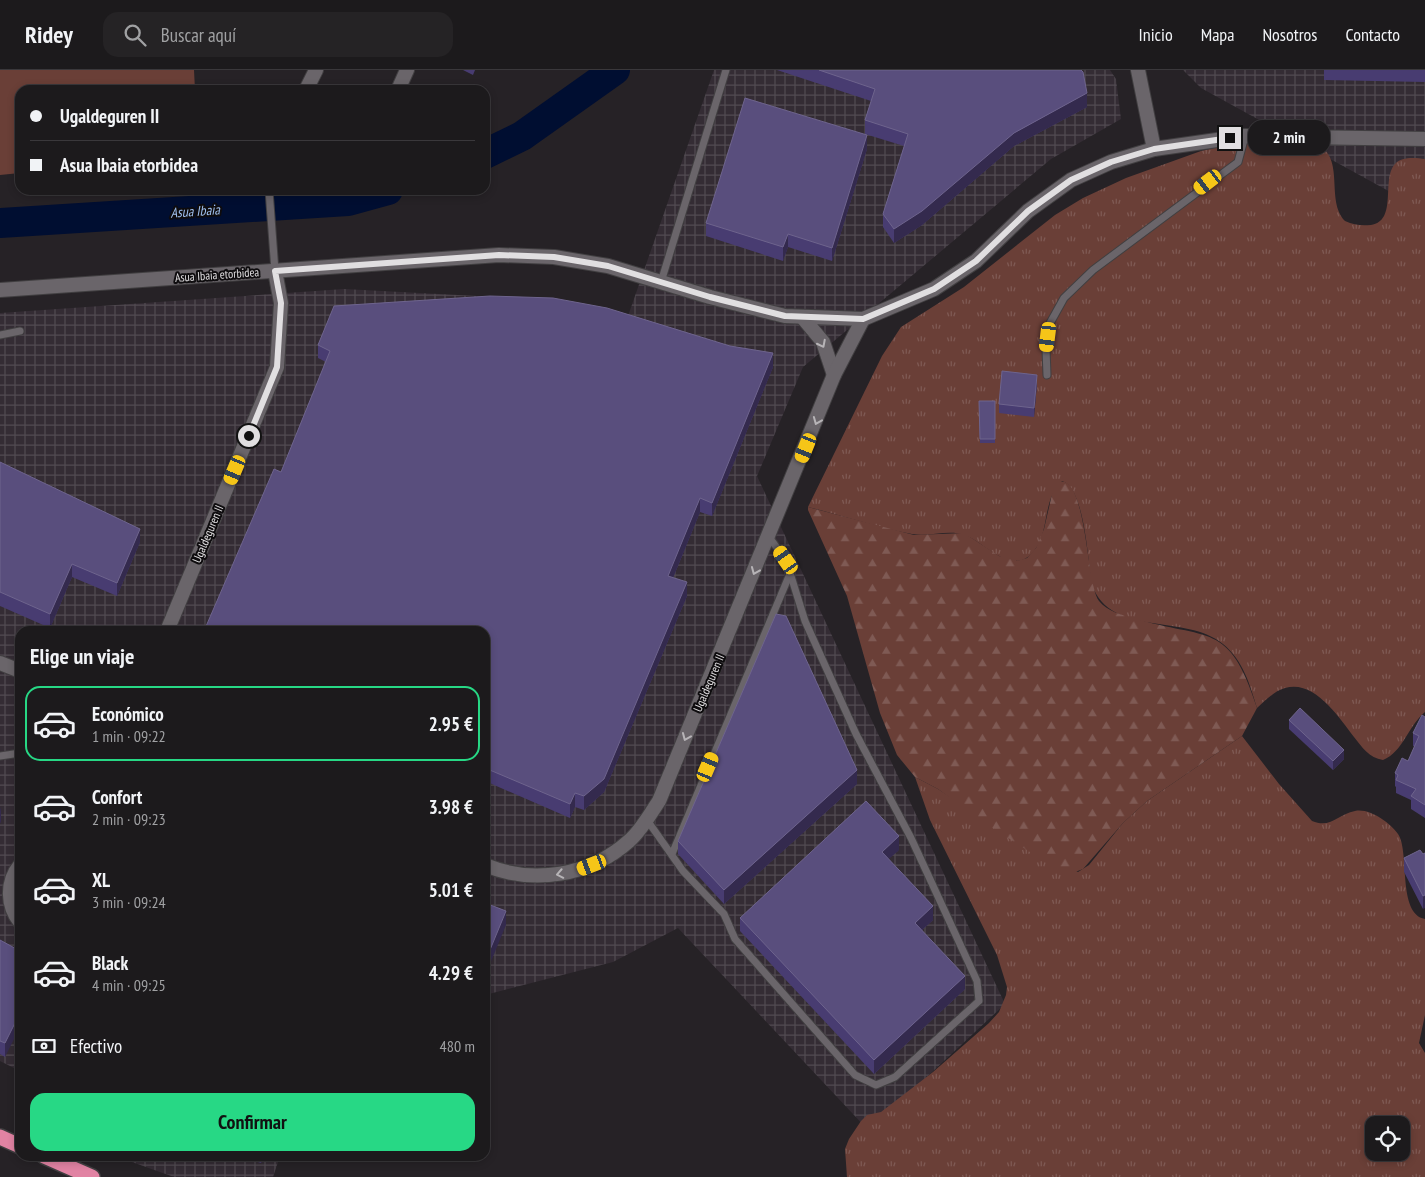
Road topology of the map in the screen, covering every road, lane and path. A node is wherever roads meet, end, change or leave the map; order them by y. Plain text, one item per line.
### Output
1 (316, 70) edge
2 (407, 70) edge
3 (726, 70) edge
4 (1138, 70) edge
5 (308, 85) edge
6 (400, 85) edge
7 (1245, 136) junction
8 (1425, 139) edge
9 (1154, 149) junction
10 (269, 195) edge
11 (275, 271) junction
12 (661, 282) junction
13 (0, 290) edge
14 (803, 318) junction
15 (863, 319) junction
16 (20, 331) dead end
17 (0, 334) edge
18 (834, 375) junction
19 (1047, 375) dead end
20 (769, 537) junction
21 (789, 576) junction
22 (170, 626) edge
23 (0, 663) edge
24 (15, 669) edge
25 (15, 754) edge
26 (0, 756) edge
27 (647, 820) junction
28 (672, 854) junction
29 (490, 866) edge
30 (15, 875) edge
31 (15, 916) edge
32 (1, 1138) edge
33 (15, 1144) edge
34 (55, 1161) edge
35 (92, 1177) edge

1 - 5 street
2 - 6 street
3 - 12 lane
4 - 9 street
7 - 8 street, Asua Ibaia etorbidea
7 - 9 street, Asua Ibaia etorbidea
7 - 19 lane
9 - 15 street, Asua Ibaia etorbidea
10 - 11 lane, Ugaldeguren II
11 - 12 street, Asua Ibaia etorbidea
11 - 13 street, Asua Ibaia etorbidea
11 - 22 street, Ugaldeguren II
12 - 14 street, Asua Ibaia etorbidea
14 - 15 street, Asua Ibaia etorbidea
14 -> 18 street
15 - 18 street, Ugaldeguren II
16 - 17 lane
18 -> 20 street, Ugaldeguren II
20 - 21 lane
20 -> 27 street, Ugaldeguren II
21 - 28 lane
21 - 28 lane
23 - 24 street
25 - 26 lane
27 - 28 lane
27 -> 29 street, Ugaldeguren II
30 - 31 street
32 - 33 highway
34 - 35 highway

